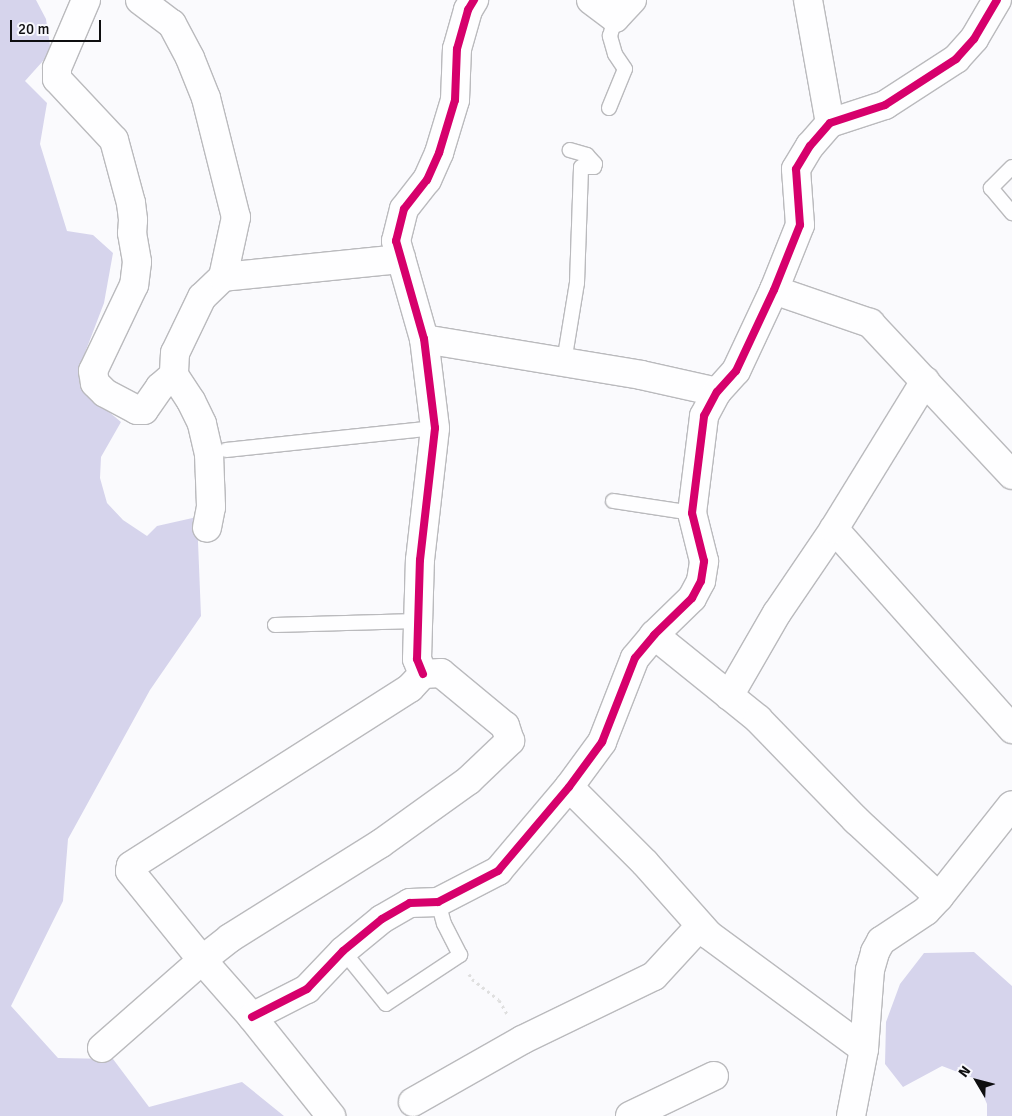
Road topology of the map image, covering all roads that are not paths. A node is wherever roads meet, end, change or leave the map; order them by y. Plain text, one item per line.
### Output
1 (86, 0) edge
2 (140, 0) edge
3 (474, 0) edge
4 (591, 0) edge
5 (808, 0) edge
6 (994, 1) edge
7 (624, 9) edge
8 (609, 108) dead end
9 (830, 123) junction
10 (570, 150) dead end
11 (1012, 167) edge
12 (1012, 213) edge
13 (401, 259) junction
14 (223, 277) junction
15 (774, 290) junction
16 (424, 339) junction
17 (564, 362) junction
18 (174, 375) junction
19 (925, 381) junction
20 (717, 392) junction
21 (435, 428) junction
22 (226, 450) dead end
23 (1012, 476) edge
24 (613, 501) dead end
25 (692, 513) junction
26 (207, 528) dead end
27 (834, 529) junction
28 (417, 621) junction
29 (275, 625) dead end
30 (654, 635) junction
31 (423, 674) junction
32 (729, 696) junction
33 (1012, 729) edge
34 (569, 787) junction
35 (1012, 805) edge
36 (939, 897) junction
37 (438, 902) junction
38 (700, 926) junction
39 (343, 951) junction
40 (202, 960) junction
41 (252, 1017) junction
42 (102, 1048) dead end
43 (864, 1048) junction
44 (714, 1076) dead end
45 (413, 1102) dead end
46 (645, 1113) edge
47 (331, 1116) edge
48 (851, 1116) edge

1 - 18 street
2 - 14 street
3 - 13 street
4 - 7 street
5 - 9 street
6 - 9 street
7 - 8 lane
9 - 15 street
10 - 17 lane
11 - 12 lane
13 - 14 street
13 - 16 street
14 - 18 street
15 - 19 street
15 - 20 street
16 - 17 street
16 - 21 street
17 - 20 street
18 - 26 street
19 - 23 street
19 - 27 street
20 - 25 street
21 - 22 lane
21 - 28 street
24 - 25 lane
25 - 30 street
27 - 32 street
27 - 33 street
28 - 29 lane
28 - 31 street
30 - 32 street
30 - 34 street
31 - 40 street
31 - 40 street
32 - 36 street
34 - 37 street
34 - 38 street
35 - 36 street
36 - 43 street
37 - 39 street
37 - 39 lane
38 - 43 street
38 - 45 street
39 - 41 street
40 - 41 street
40 - 42 street
41 - 47 street
43 - 48 street
44 - 46 street

